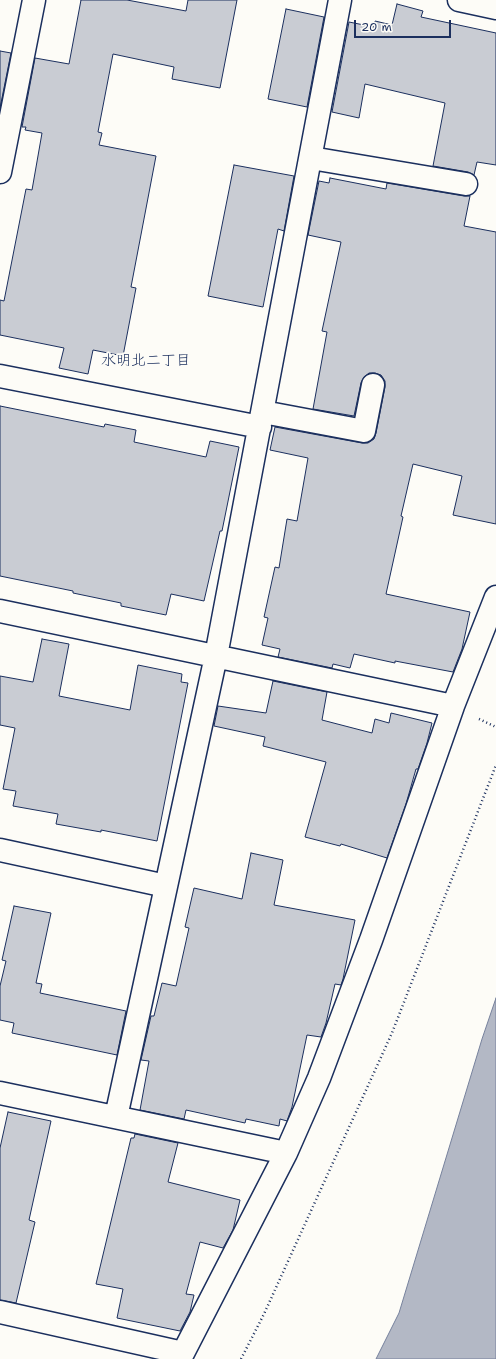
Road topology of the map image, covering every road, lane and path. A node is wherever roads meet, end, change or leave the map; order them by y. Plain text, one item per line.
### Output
1 (34, 0) edge
2 (340, 0) edge
3 (459, 0) edge
4 (496, 8) edge
5 (3, 142) edge
6 (311, 158) junction
7 (0, 172) edge
8 (466, 184) dead end
9 (0, 376) edge
10 (372, 385) dead end
11 (261, 420) junction
12 (496, 597) edge
13 (0, 611) edge
14 (216, 656) junction
15 (453, 706) junction
16 (496, 765) edge
17 (0, 850) edge
18 (166, 886) junction
19 (0, 1093) edge
20 (116, 1117) junction
21 (286, 1153) junction
22 (0, 1312) edge
23 (181, 1356) edge
24 (241, 1359) edge

1 - 5 street
2 - 6 street
3 - 4 street
5 - 7 street
6 - 8 street
6 - 11 street
9 - 11 street
10 - 11 street
11 - 14 street
12 - 15 street
13 - 14 street
14 - 15 street
14 - 18 street
15 - 21 street
16 - 24 path
17 - 18 street
18 - 20 street
19 - 20 street
20 - 21 street
21 - 23 street
22 - 23 street

